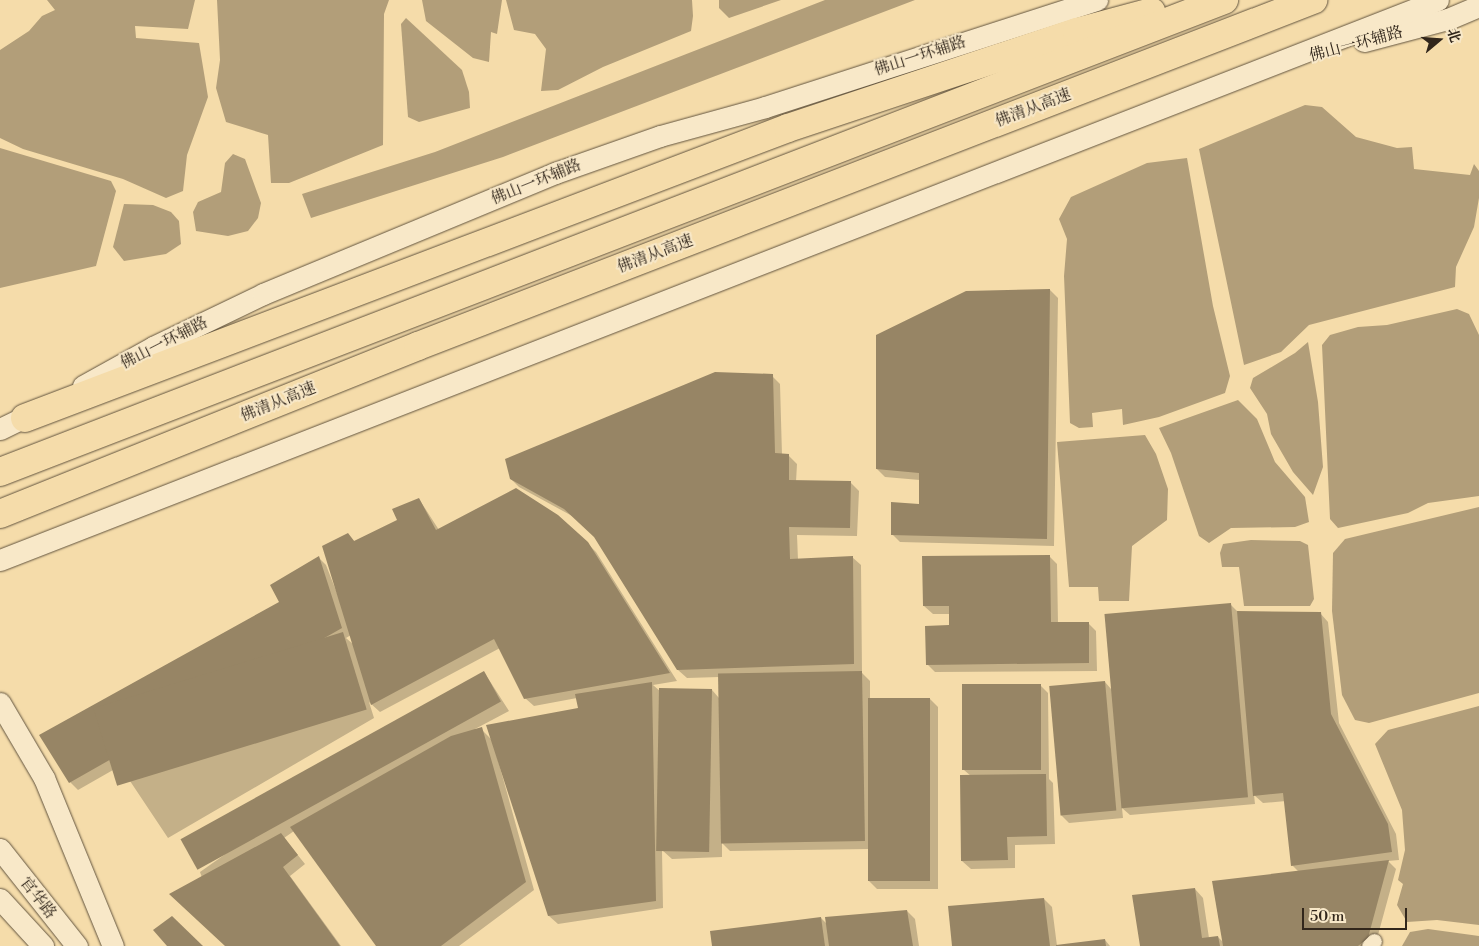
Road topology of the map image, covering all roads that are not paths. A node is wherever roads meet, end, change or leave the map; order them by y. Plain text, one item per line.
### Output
1 (1097, 0) edge
2 (1194, 0) edge
3 (1224, 0) edge
4 (1313, 0) edge
5 (1438, 0) edge
6 (1479, 6) edge
7 (1260, 70) junction
8 (25, 418) junction
9 (0, 429) edge
10 (0, 472) edge
11 (0, 514) edge
12 (0, 560) edge
13 (0, 702) edge
14 (0, 849) edge
15 (0, 899) edge
16 (43, 946) edge
17 (77, 946) edge
18 (113, 946) edge

1 - 8 main road, 佛山一环辅路
2 - 8 highway
3 - 10 highway, 佛清从高速
4 - 11 highway, 佛清从高速
5 - 7 main road
6 - 7 main road, 佛山一环辅路
7 - 12 main road
8 - 9 main road, 佛山一环辅路
13 - 18 main road
14 - 17 main road, 官华路
15 - 16 main road

